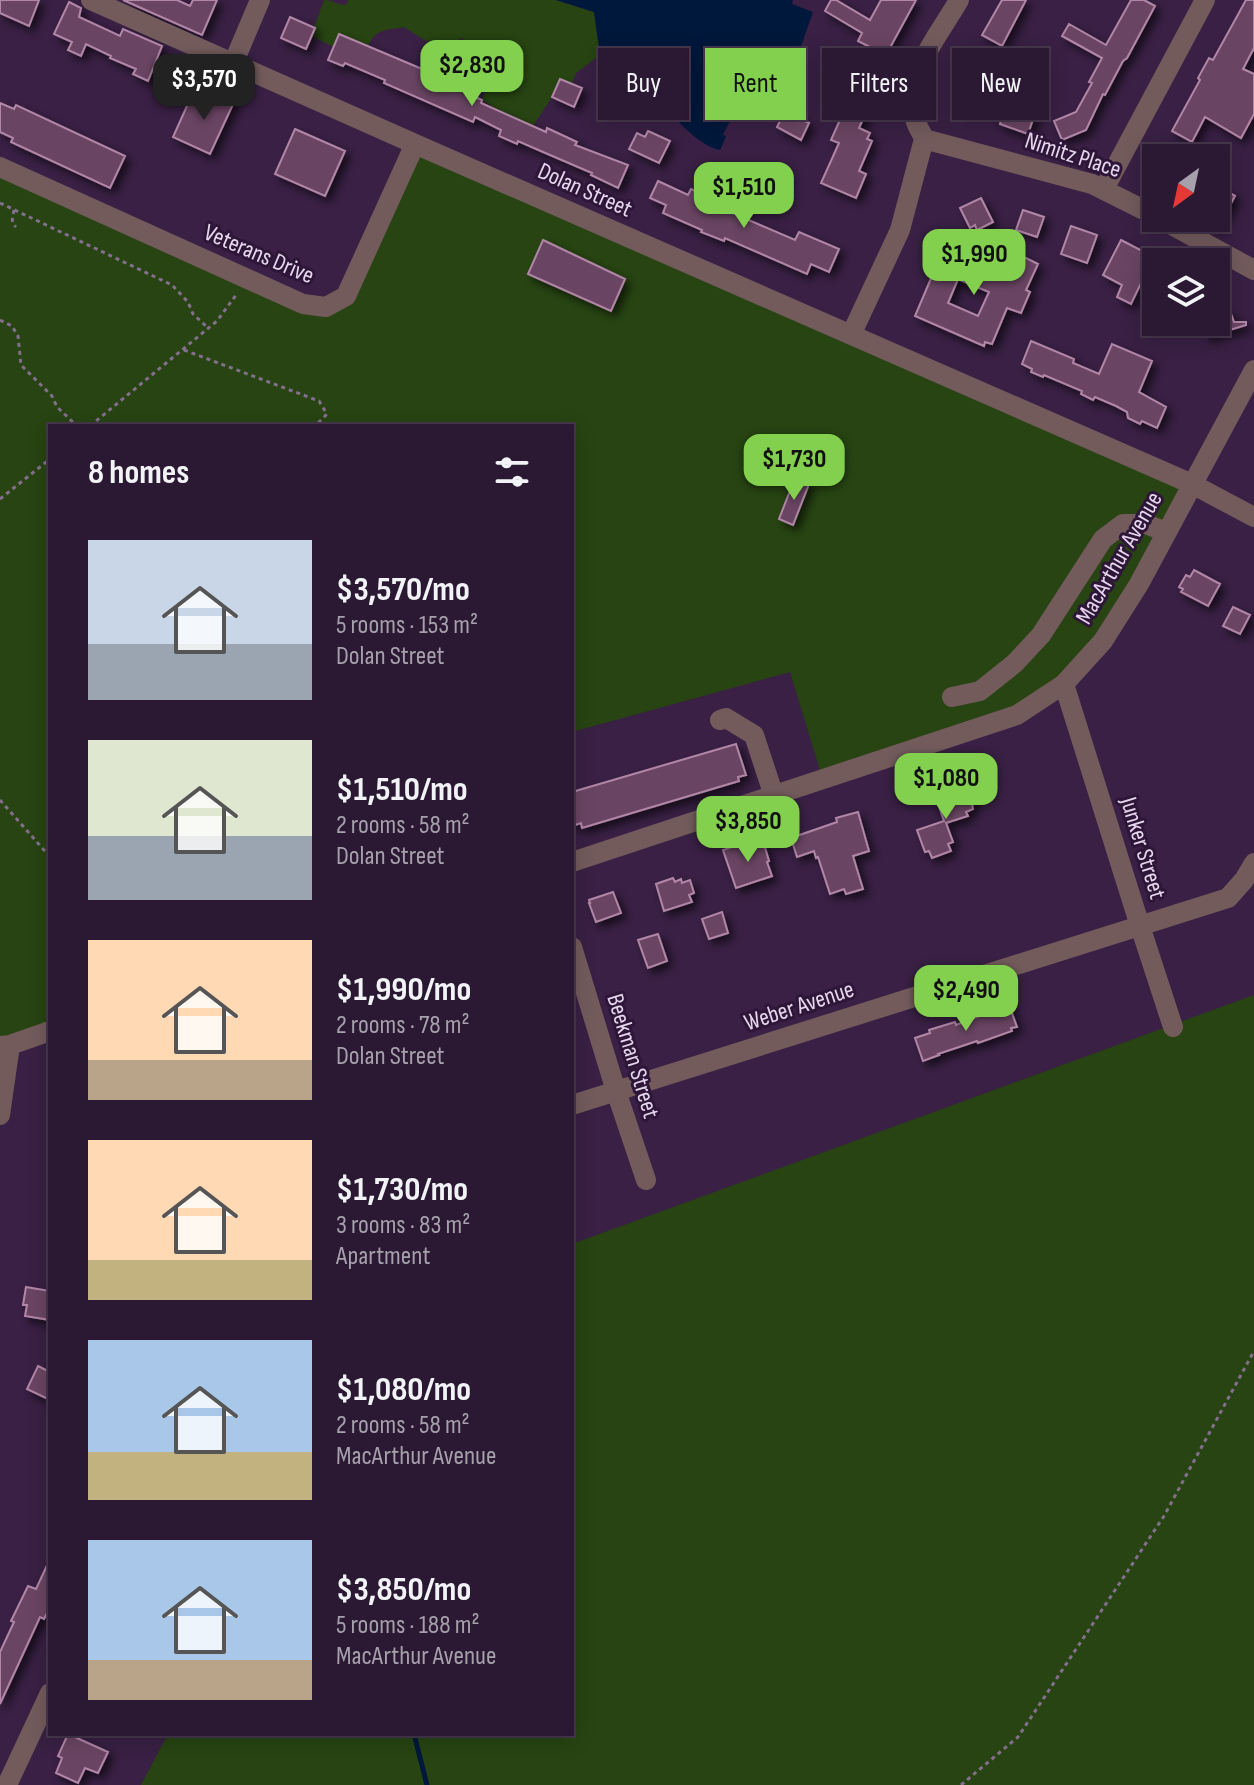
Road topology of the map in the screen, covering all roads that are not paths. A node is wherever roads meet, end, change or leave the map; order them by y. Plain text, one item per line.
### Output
1 (91, 0) edge
2 (260, 0) edge
3 (959, 0) edge
4 (1205, 0) edge
5 (233, 64) junction
6 (924, 139) junction
7 (415, 144) junction
8 (0, 167) edge
9 (1104, 189) junction
10 (1142, 209) edge
11 (1185, 232) edge
12 (1254, 270) edge
13 (851, 335) junction
14 (1253, 372) edge
15 (1192, 484) junction
16 (1254, 517) edge
17 (1166, 532) junction
18 (1064, 684) junction
19 (952, 697) dead end
20 (720, 720) dead end
21 (774, 796) junction
22 (574, 861) edge
23 (1254, 863) edge
24 (1140, 926) junction
25 (574, 954) edge
26 (1173, 1027) dead end
27 (48, 1032) edge
28 (5, 1046) edge
29 (616, 1091) junction
30 (574, 1104) edge
31 (0, 1115) edge
32 (646, 1180) dead end
33 (48, 1697) edge
34 (7, 1785) edge

1 - 5 street, Dolan Street
2 - 5 street
3 - 6 street
4 - 9 street
5 - 7 street, Dolan Street
6 - 9 street, Nimitz Place
6 - 13 street
7 - 8 street, Veterans Drive
7 - 13 street, Dolan Street
9 - 10 street, Nimitz Place
11 - 12 street, Nimitz Place
13 - 15 street, Dolan Street
14 - 15 street, MacArthur Avenue
15 - 16 street, Dolan Street
15 - 17 street, MacArthur Avenue
17 - 18 street, MacArthur Avenue
17 - 19 street
18 - 21 street, MacArthur Avenue
18 - 24 street, Junker Street
20 - 21 street
21 - 22 street, MacArthur Avenue
23 - 24 street, Weber Avenue
24 - 26 street, Junker Street
24 - 29 street, Weber Avenue
25 - 29 street, Beekman Street
27 - 28 street
28 - 31 street
29 - 30 street, Weber Avenue
29 - 32 street, Beekman Street
33 - 34 street

